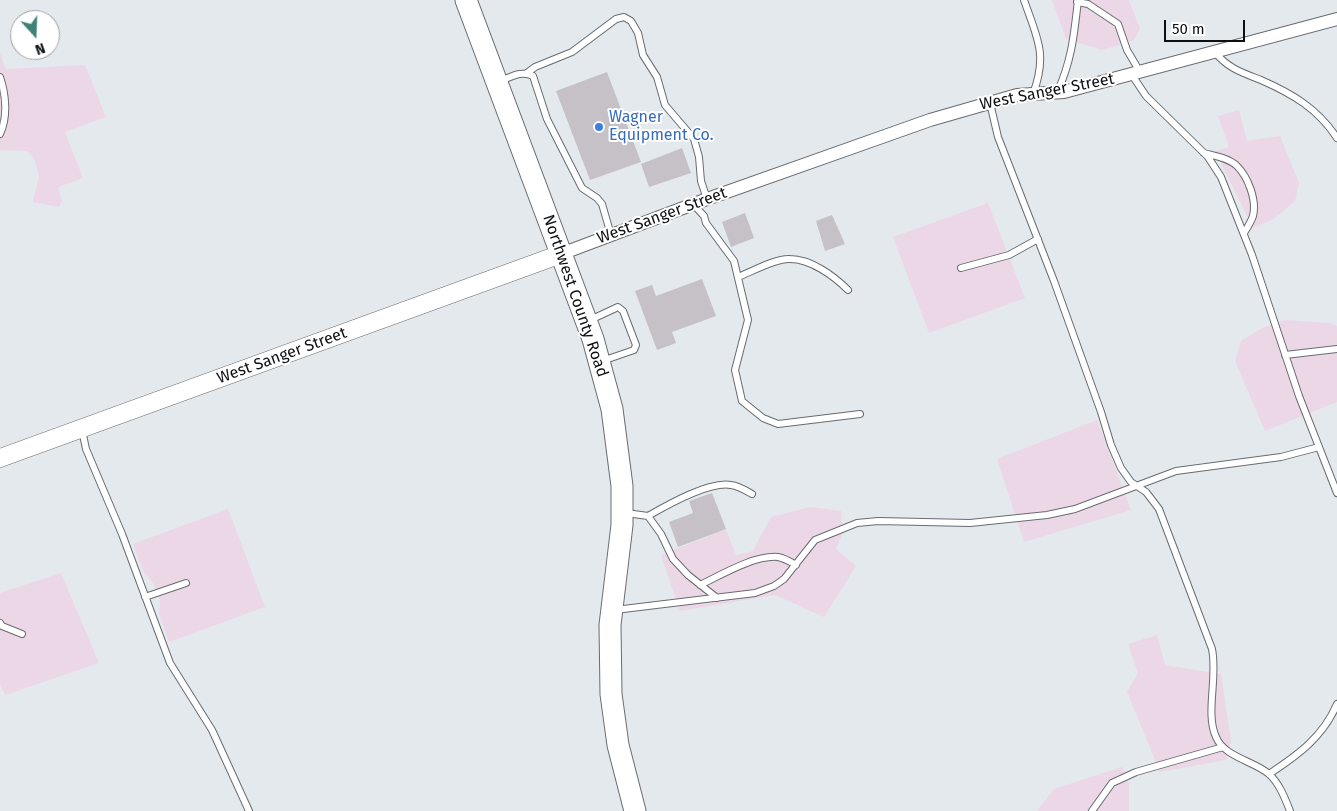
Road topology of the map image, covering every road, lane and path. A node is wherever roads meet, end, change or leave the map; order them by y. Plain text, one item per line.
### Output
1 (466, 0) edge
2 (1024, 0) edge
3 (1078, 1) edge
4 (1337, 19) edge
5 (1215, 52) junction
6 (528, 73) junction
7 (1136, 74) junction
8 (0, 78) edge
9 (497, 82) junction
10 (1057, 93) junction
11 (1032, 94) junction
12 (989, 102) junction
13 (0, 134) edge
14 (1337, 138) edge
15 (1203, 153) junction
16 (707, 198) junction
17 (693, 204) junction
18 (1244, 233) junction
19 (612, 235) junction
20 (1038, 239) junction
21 (561, 254) junction
22 (961, 268) dead end
23 (738, 277) junction
24 (848, 290) dead end
25 (587, 322) junction
26 (1337, 349) edge
27 (1285, 355) junction
28 (600, 362) junction
29 (860, 414) dead end
30 (82, 429) junction
31 (1320, 447) junction
32 (0, 458) edge
33 (1327, 467) junction
34 (1337, 477) edge
35 (1137, 485) junction
36 (1337, 493) edge
37 (752, 494) dead end
38 (622, 513) junction
39 (648, 516) junction
40 (796, 565) junction
41 (186, 582) dead end
42 (700, 585) junction
43 (146, 597) junction
44 (716, 598) junction
45 (612, 610) junction
46 (0, 623) edge
47 (22, 634) dead end
48 (1337, 704) edge
49 (1223, 747) junction
50 (1269, 774) junction
51 (249, 811) edge
52 (635, 811) edge
53 (1092, 811) edge
54 (1290, 811) edge

1 - 9 highway, Northwest County Road
2 - 11 lane
3 - 7 lane
3 - 10 lane
4 - 5 street, West Sanger Street
5 - 7 street, West Sanger Street
5 - 14 lane
6 - 9 lane
6 - 16 lane
6 - 19 lane
7 - 10 street, West Sanger Street
7 - 15 lane
8 - 13 lane
9 - 21 highway, Northwest County Road
10 - 11 street, West Sanger Street
11 - 12 street, West Sanger Street
12 - 16 street, West Sanger Street
12 - 20 lane
15 - 18 lane
15 - 18 lane
16 - 17 street, West Sanger Street
17 - 19 street, West Sanger Street
17 - 23 lane
18 - 27 lane
19 - 21 street, West Sanger Street
20 - 22 lane
20 - 35 lane
21 - 25 highway, Northwest County Road
21 - 30 main road, West Sanger Street
23 - 24 lane
23 - 29 lane
25 - 28 highway, Northwest County Road
25 - 28 lane
26 - 27 lane
27 - 31 lane
28 - 38 highway, Northwest County Road
30 - 32 main road, West Sanger Street
30 - 43 lane
31 - 33 lane
31 - 35 lane
33 - 34 lane
33 - 36 lane
35 - 40 lane
35 - 49 lane
37 - 39 lane
38 - 39 lane
38 - 45 highway, Northwest County Road
39 - 42 lane
40 - 42 lane
40 - 44 lane
41 - 43 lane
42 - 44 lane
43 - 51 lane
44 - 45 lane
45 - 52 highway, Northwest County Road
46 - 47 lane
48 - 50 lane
49 - 50 lane
49 - 53 lane
50 - 54 lane

